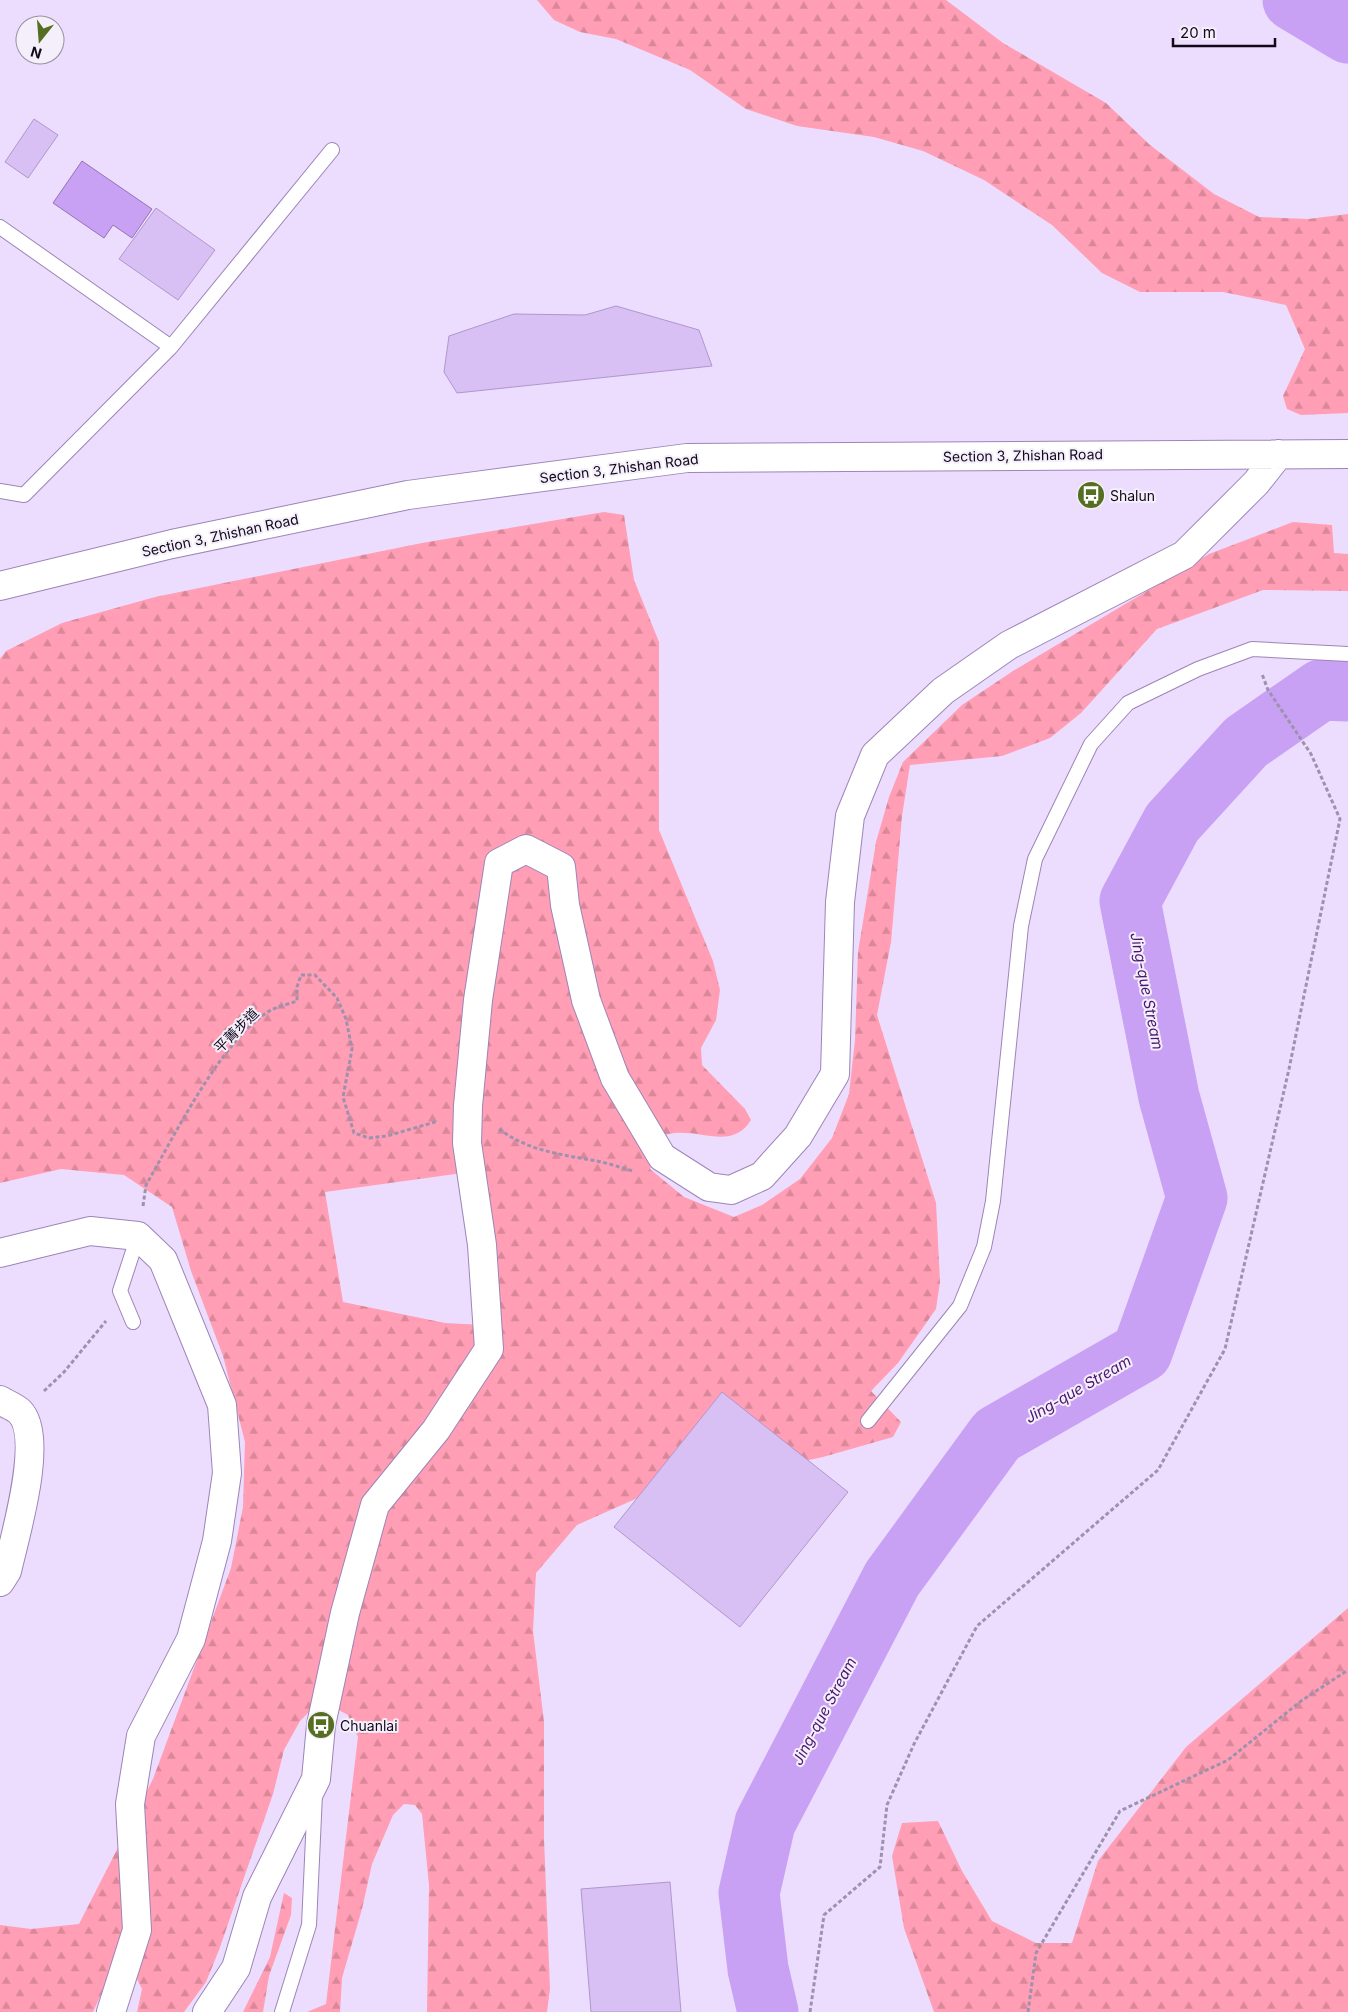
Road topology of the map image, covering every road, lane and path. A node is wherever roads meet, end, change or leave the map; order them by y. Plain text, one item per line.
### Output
1 (332, 150) dead end
2 (0, 227) edge
3 (171, 347) junction
4 (1279, 454) junction
5 (1348, 454) edge
6 (0, 491) edge
7 (0, 586) edge
8 (1348, 654) edge
9 (1268, 690) dead end
10 (468, 1106) junction
11 (440, 1127) dead end
12 (639, 1173) dead end
13 (138, 1236) junction
14 (0, 1253) edge
15 (107, 1320) dead end
16 (133, 1322) dead end
17 (10, 1406) edge
18 (868, 1421) dead end
19 (0, 1582) edge
20 (1348, 1670) edge
21 (316, 1779) junction
22 (111, 2012) edge
23 (207, 2012) edge
24 (282, 2012) edge
25 (810, 2012) edge
26 (1028, 2012) edge

1 - 3 lane
2 - 3 lane
3 - 6 lane
4 - 5 street, Section 3, Zhishan Road
4 - 7 street, Section 3, Zhishan Road
4 - 10 street
8 - 18 lane
9 - 25 path
10 - 12 path
10 - 21 street
11 - 13 path, 平菁步道
13 - 14 street
13 - 16 lane
13 - 22 street
15 - 17 path
17 - 19 street
20 - 26 path
21 - 23 street
21 - 24 lane

